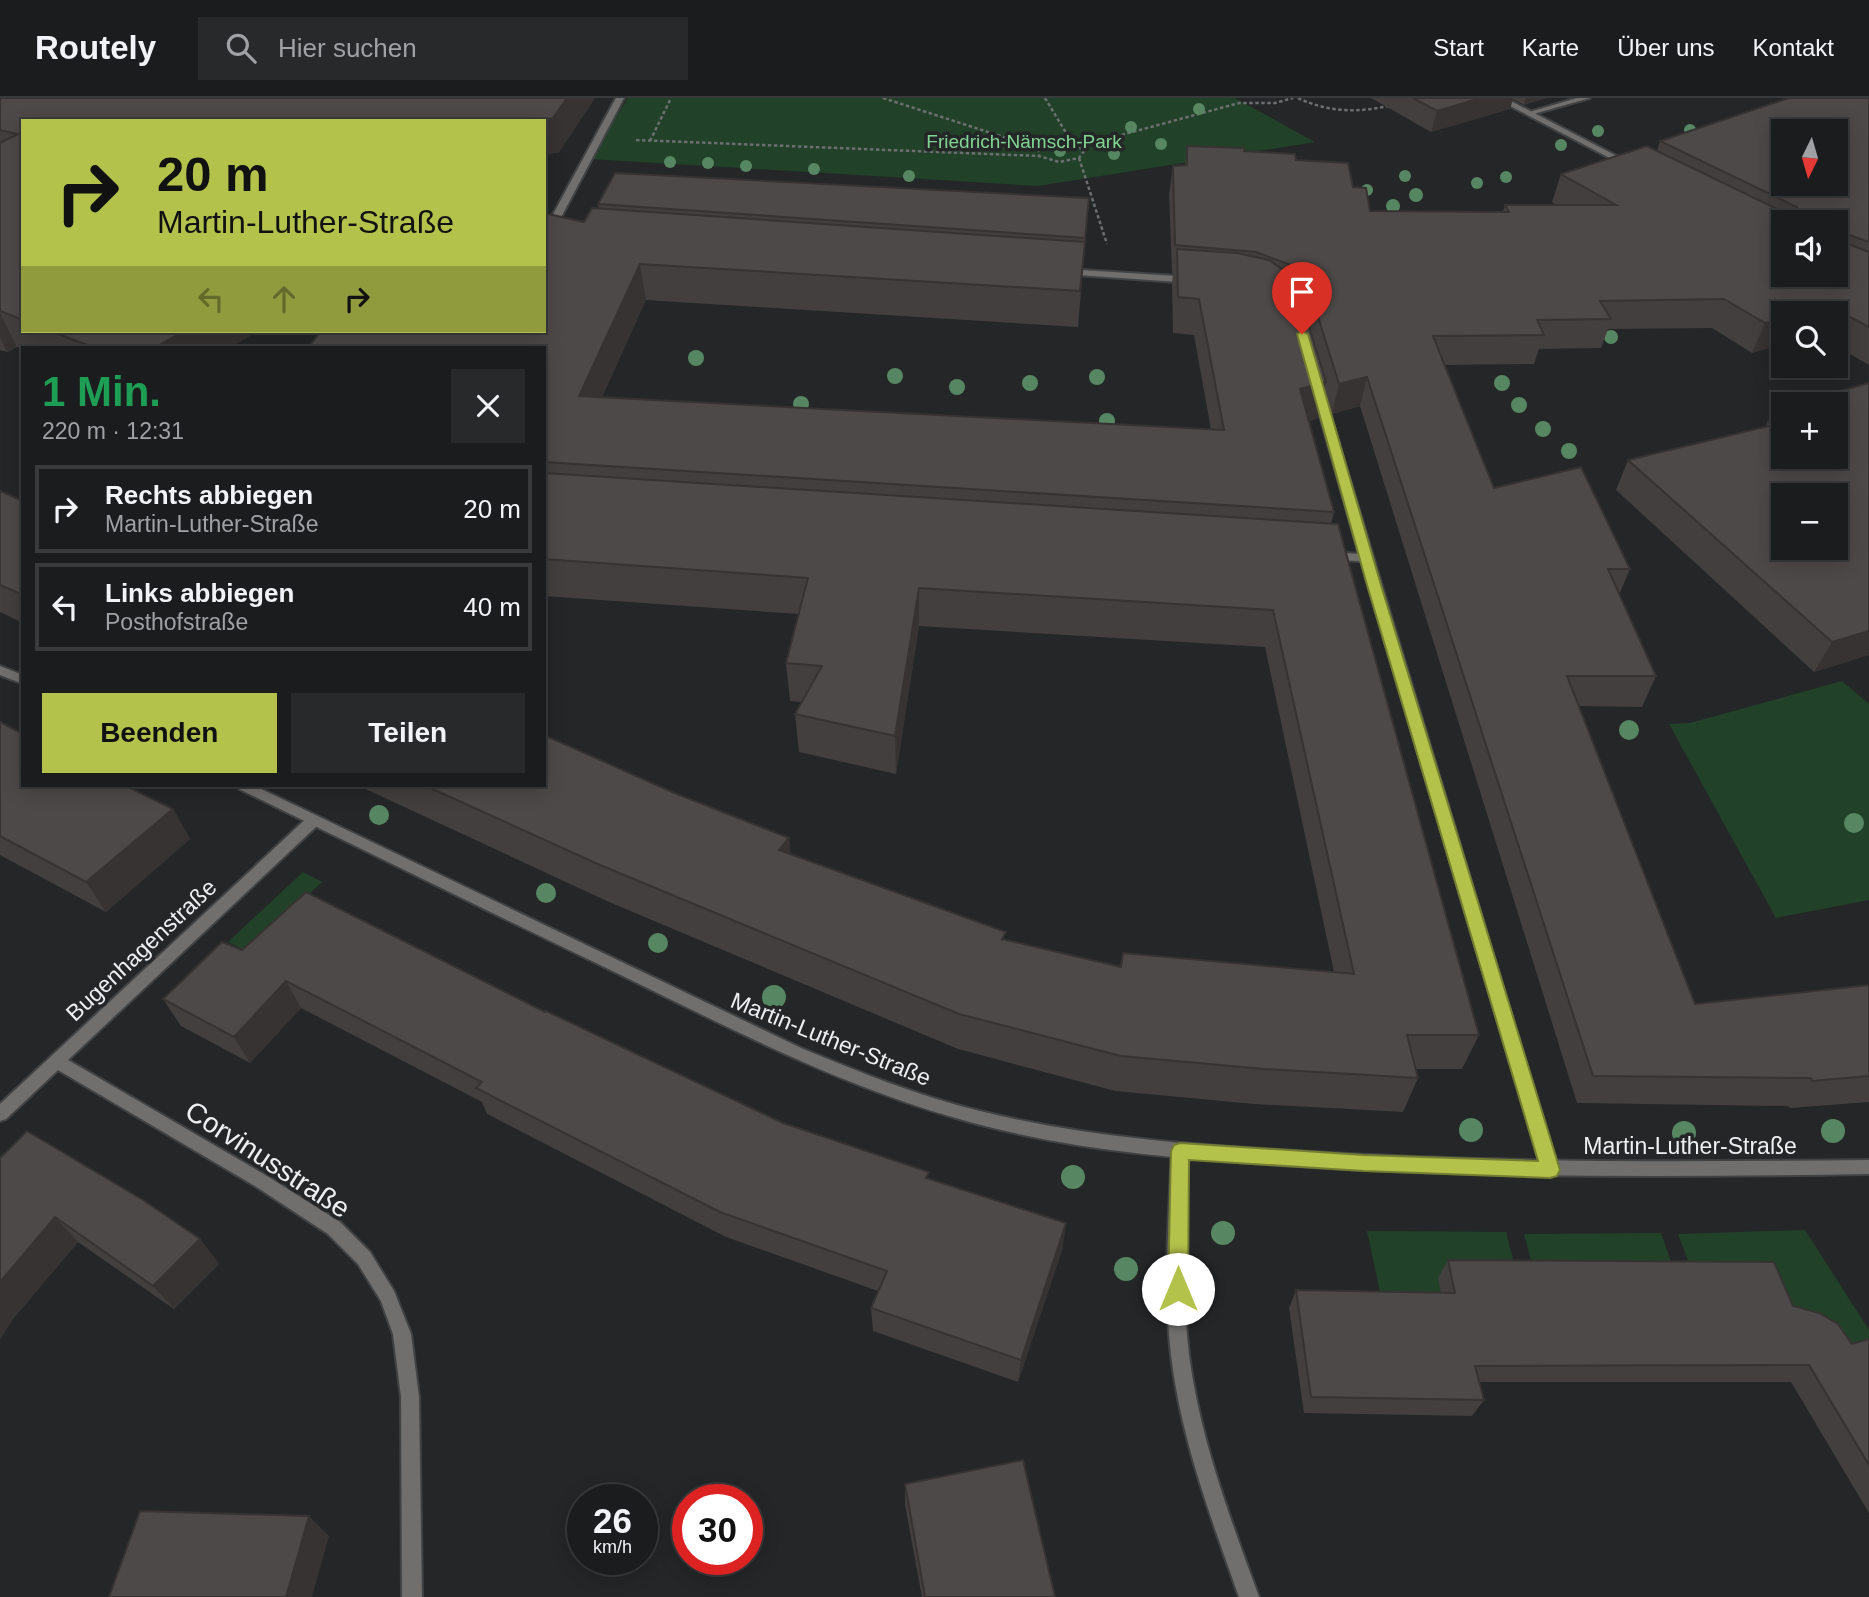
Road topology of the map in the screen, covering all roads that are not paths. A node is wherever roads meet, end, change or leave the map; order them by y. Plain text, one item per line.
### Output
1 (620, 98) edge
2 (1499, 98) edge
3 (1586, 98) edge
4 (1530, 113) junction
5 (1634, 167) edge
6 (546, 235) edge
7 (561, 236) edge
8 (546, 237) edge
9 (1060, 271) edge
10 (1206, 281) edge
11 (1313, 372) edge
12 (1310, 554) edge
13 (1366, 558) junction
14 (0, 670) edge
15 (21, 679) edge
16 (246, 787) edge
17 (314, 820) junction
18 (56, 1061) junction
19 (0, 1114) edge
20 (1180, 1151) junction
21 (1869, 1167) edge
22 (1550, 1170) junction
23 (412, 1597) edge
24 (1249, 1597) edge

1 - 6 street
2 - 4 street
3 - 4 street
4 - 5 street
7 - 8 street
9 - 10 street
11 - 13 street
12 - 13 street
13 - 22 street
14 - 15 street
16 - 17 street, Martin-Luther-Straße
17 - 18 street, Bugenhagenstraße
17 - 20 street, Martin-Luther-Straße
18 - 19 street, Bugenhagenstraße
18 - 23 street, Corvinusstraße
20 - 22 street, Martin-Luther-Straße
20 - 24 street
21 - 22 street, Martin-Luther-Straße

